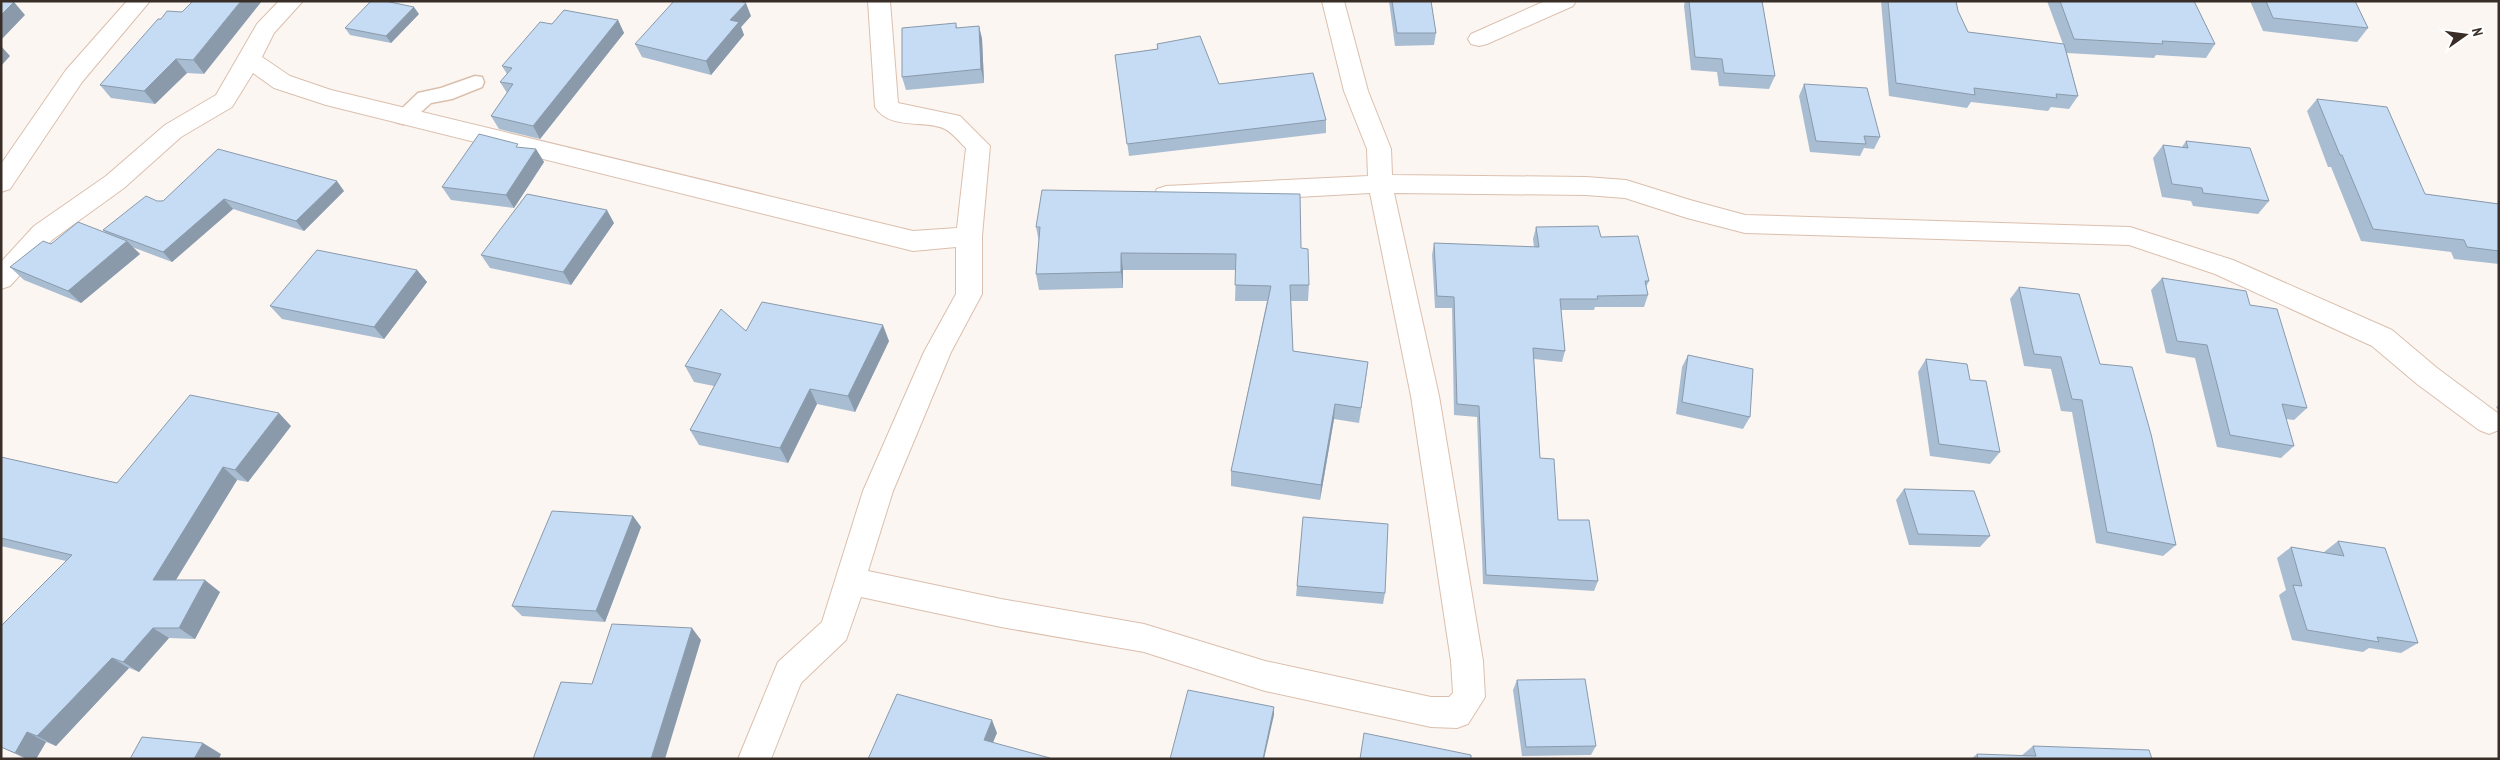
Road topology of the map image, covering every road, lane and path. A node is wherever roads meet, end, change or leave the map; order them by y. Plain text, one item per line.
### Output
1 (139, 1) edge
2 (292, 1) edge
3 (879, 1) edge
4 (1333, 1) edge
5 (1565, 1) edge
6 (1479, 40) dead end
7 (250, 60) junction
8 (475, 82) dead end
9 (403, 117) junction
10 (1, 183) edge
11 (1380, 184) junction
12 (1156, 195) edge
13 (969, 236) junction
14 (1, 279) edge
15 (2489, 422) dead end
16 (849, 582) junction
17 (754, 759) edge

1 - 10 street
2 - 7 street
3 - 13 street
4 - 11 street
5 - 6 street
7 - 9 street
7 - 14 street
8 - 9 lane
9 - 13 street
11 - 12 street
11 - 15 street
11 - 16 street
13 - 16 street
16 - 17 street

